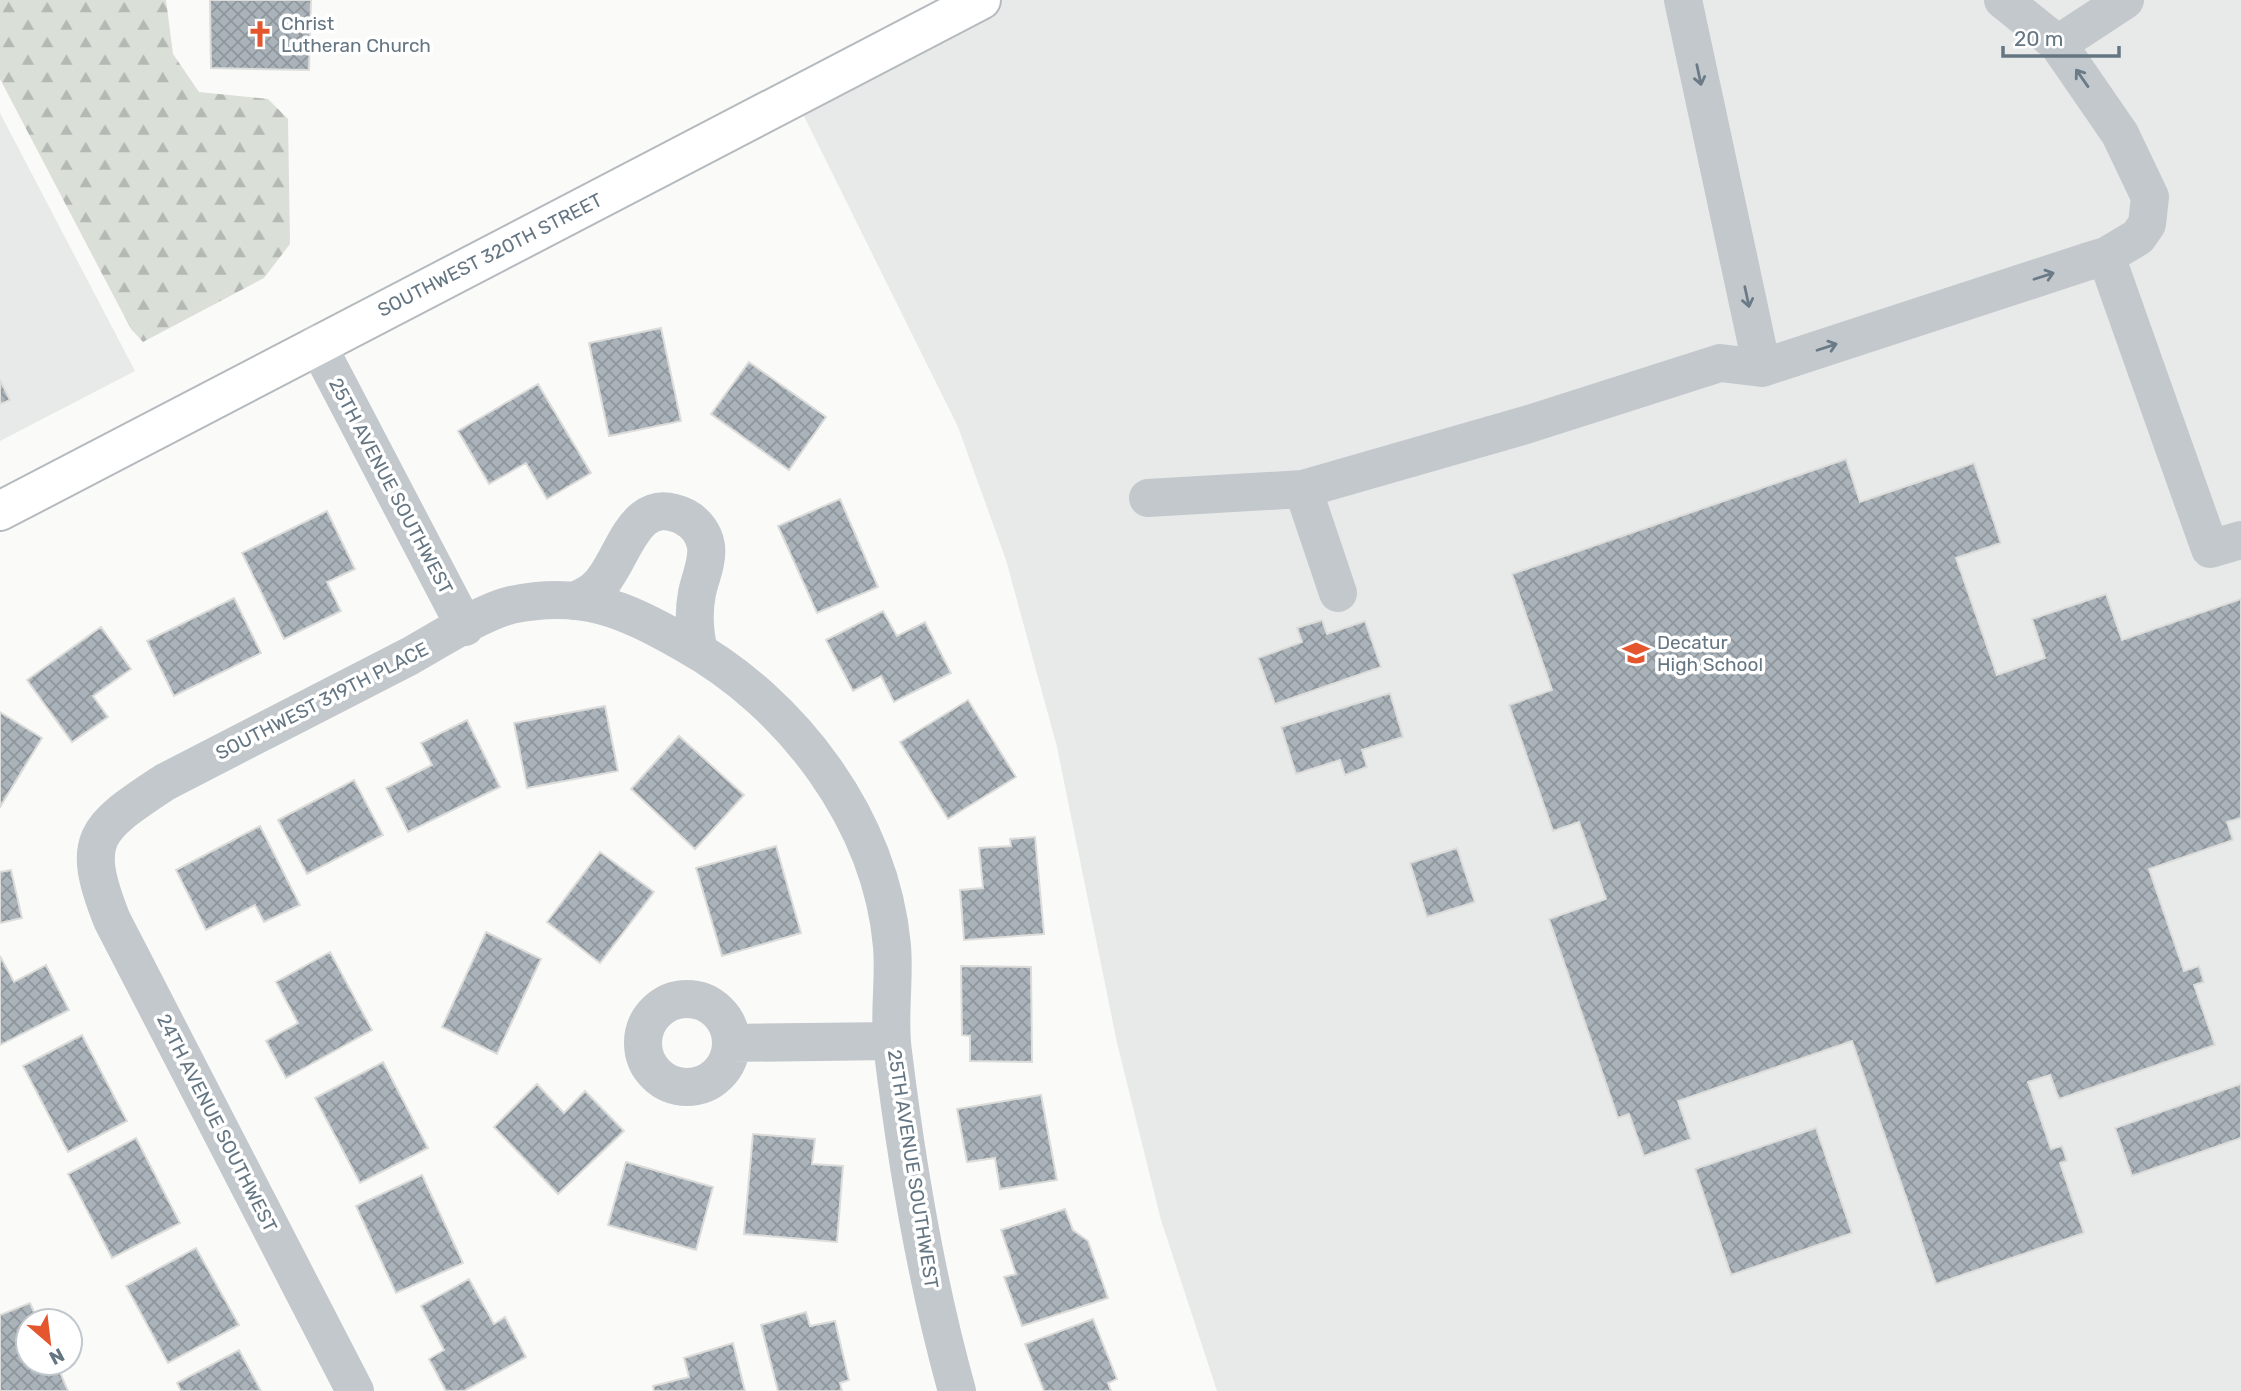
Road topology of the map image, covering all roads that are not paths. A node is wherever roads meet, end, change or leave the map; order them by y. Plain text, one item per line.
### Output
1 (2003, 0) edge
2 (2125, 0) edge
3 (1684, 4) edge
4 (958, 5) edge
5 (2058, 44) junction
6 (2106, 256) junction
7 (317, 344) junction
8 (1762, 368) junction
9 (1303, 489) junction
10 (1147, 498) dead end
11 (0, 511) edge
12 (2241, 540) edge
13 (1338, 593) dead end
14 (574, 601) junction
15 (648, 623) joint
16 (465, 627) junction
17 (699, 651) junction
18 (94, 849) joint
19 (892, 1041) junction
20 (732, 1044) dead end
21 (355, 1391) edge
22 (957, 1391) edge

1 - 5 street
2 - 5 street
3 -> 8 street
4 - 7 main road, SOUTHWEST 320TH STREET
6 -> 5 street
8 -> 6 street
6 - 12 street
7 - 11 main road, SOUTHWEST 320TH STREET
7 - 16 street, 25TH AVENUE SOUTHWEST
8 - 9 street
9 - 10 street
9 - 13 street
14 - 15 street, SOUTHWEST 319TH PLACE
14 - 16 street, SOUTHWEST 319TH PLACE
14 - 17 street
15 - 17 street, 25TH AVENUE SOUTHWEST
16 - 18 street, SOUTHWEST 319TH PLACE
17 - 19 street, 25TH AVENUE SOUTHWEST
18 - 21 street, 24TH AVENUE SOUTHWEST
19 - 20 street
19 - 22 street, 25TH AVENUE SOUTHWEST

